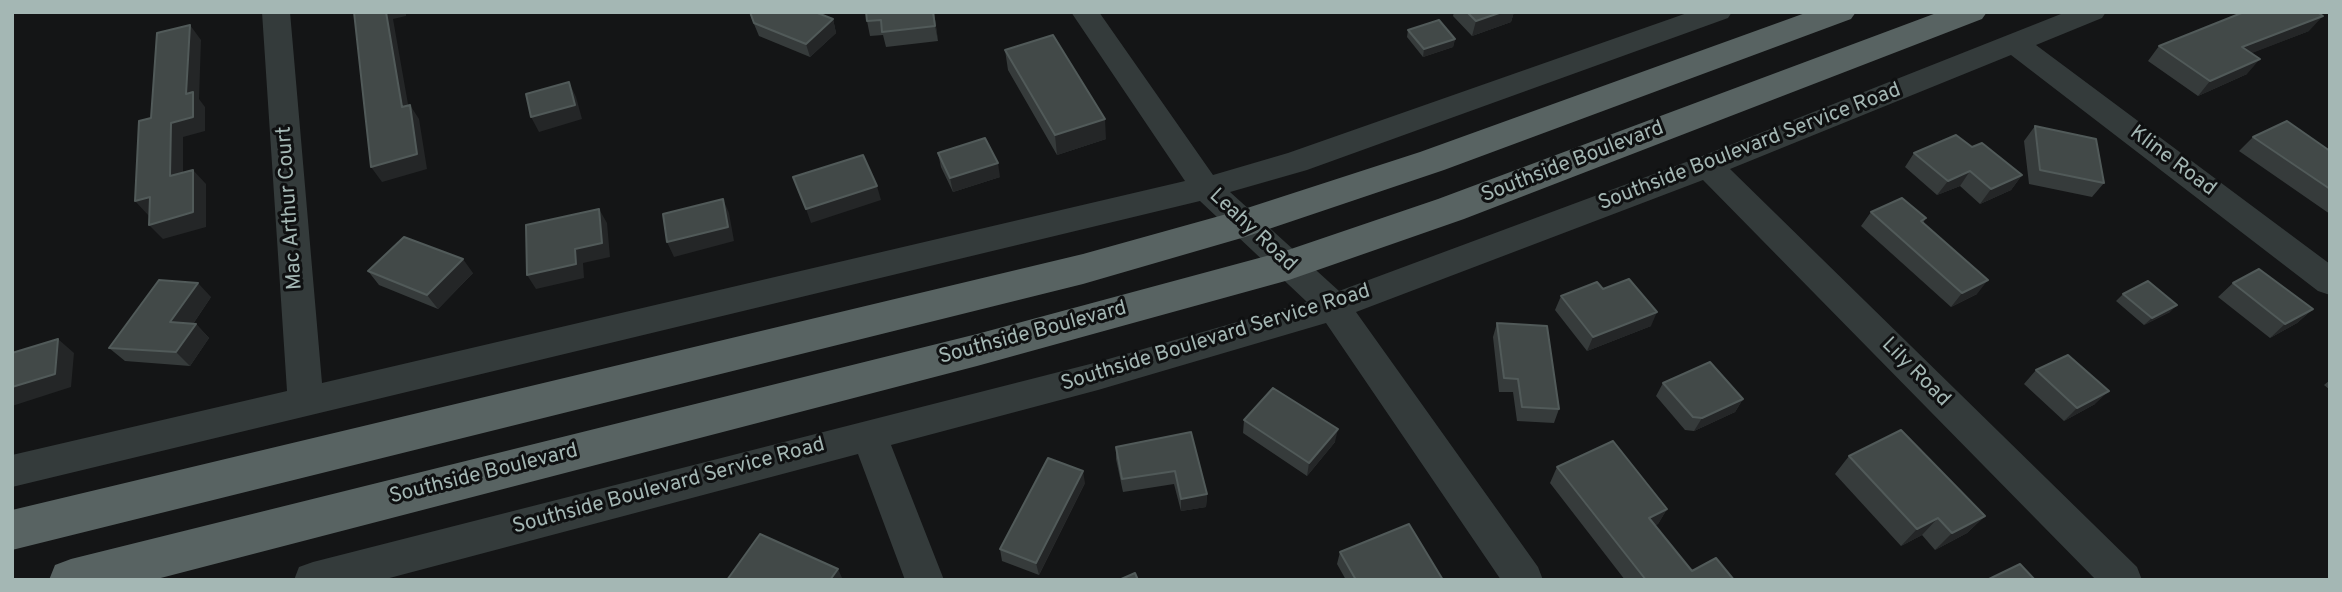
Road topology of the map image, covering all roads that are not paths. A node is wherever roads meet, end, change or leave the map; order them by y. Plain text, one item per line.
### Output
1 (276, 12) edge
2 (1085, 12) edge
3 (1718, 12) edge
4 (1840, 12) edge
5 (1971, 12) edge
6 (2092, 12) edge
7 (2014, 43) junction
8 (1708, 166) junction
9 (1206, 188) junction
10 (1245, 223) junction
11 (1289, 265) junction
12 (2330, 282) edge
13 (1334, 307) junction
14 (306, 403) junction
15 (869, 436) junction
16 (12, 471) edge
17 (12, 530) edge
18 (318, 579) edge
19 (71, 580) edge
20 (925, 580) edge
21 (1524, 580) edge
22 (2123, 580) edge

1 - 14 street, Mac Arthur Court
2 - 9 street, Leahy Road
3 - 9 street
4 - 10 highway
5 - 11 highway, Southside Boulevard
6 - 7 street, Southside Boulevard Service Road
7 - 8 street, Southside Boulevard Service Road
7 - 12 street, Kline Road
8 - 13 street, Southside Boulevard Service Road
8 - 22 street, Lily Road
9 - 10 street, Leahy Road
9 - 14 street
10 - 11 street, Leahy Road
10 - 17 highway
11 - 13 street, Leahy Road
11 - 19 highway, Southside Boulevard
13 - 15 street, Southside Boulevard Service Road
13 - 21 street, Leahy Road
14 - 16 street
15 - 18 street, Southside Boulevard Service Road
15 - 20 street

